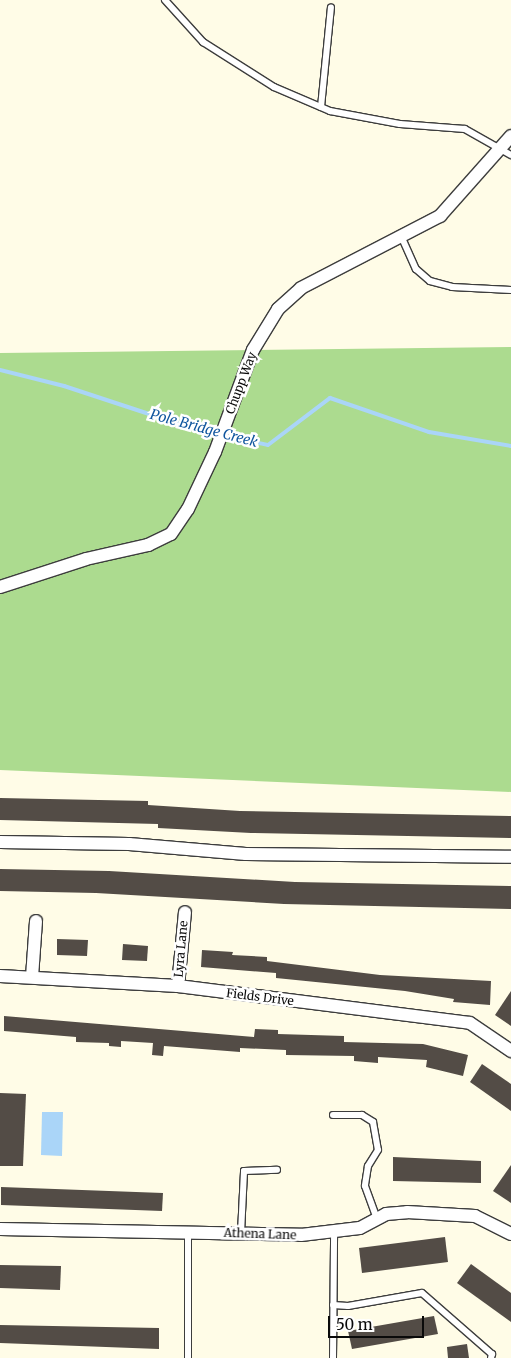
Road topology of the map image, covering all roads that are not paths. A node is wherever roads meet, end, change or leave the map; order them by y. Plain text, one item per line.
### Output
1 (165, 0) edge
2 (331, 8) dead end
3 (321, 107) junction
4 (511, 136) edge
5 (506, 151) edge
6 (402, 238) junction
7 (511, 290) edge
8 (0, 587) edge
9 (0, 842) edge
10 (511, 857) edge
11 (185, 912) dead end
12 (36, 921) dead end
13 (0, 976) edge
14 (32, 977) junction
15 (178, 986) junction
16 (511, 1051) edge
17 (333, 1115) dead end
18 (276, 1170) dead end
19 (377, 1219) junction
20 (0, 1229) edge
21 (188, 1231) junction
22 (334, 1231) junction
23 (241, 1233) junction
24 (511, 1234) edge
25 (334, 1304) junction
26 (188, 1358) edge
27 (333, 1358) edge
28 (490, 1358) edge

1 - 3 lane
2 - 3 lane
3 - 5 lane
4 - 5 street, Chupp Way
5 - 6 street, Chupp Way
6 - 7 lane
6 - 8 street, Chupp Way
9 - 10 street
11 - 15 street, Lyra Lane
12 - 14 street
13 - 14 street, Fields Drive
14 - 15 street, Fields Drive
15 - 16 street, Fields Drive
17 - 19 lane
18 - 23 lane
19 - 22 street, Athena Lane
19 - 24 street, Athena Lane
20 - 21 street, Athena Lane
21 - 23 street, Athena Lane
21 - 26 lane
22 - 23 street, Athena Lane
22 - 25 lane
25 - 27 lane
25 - 28 lane

